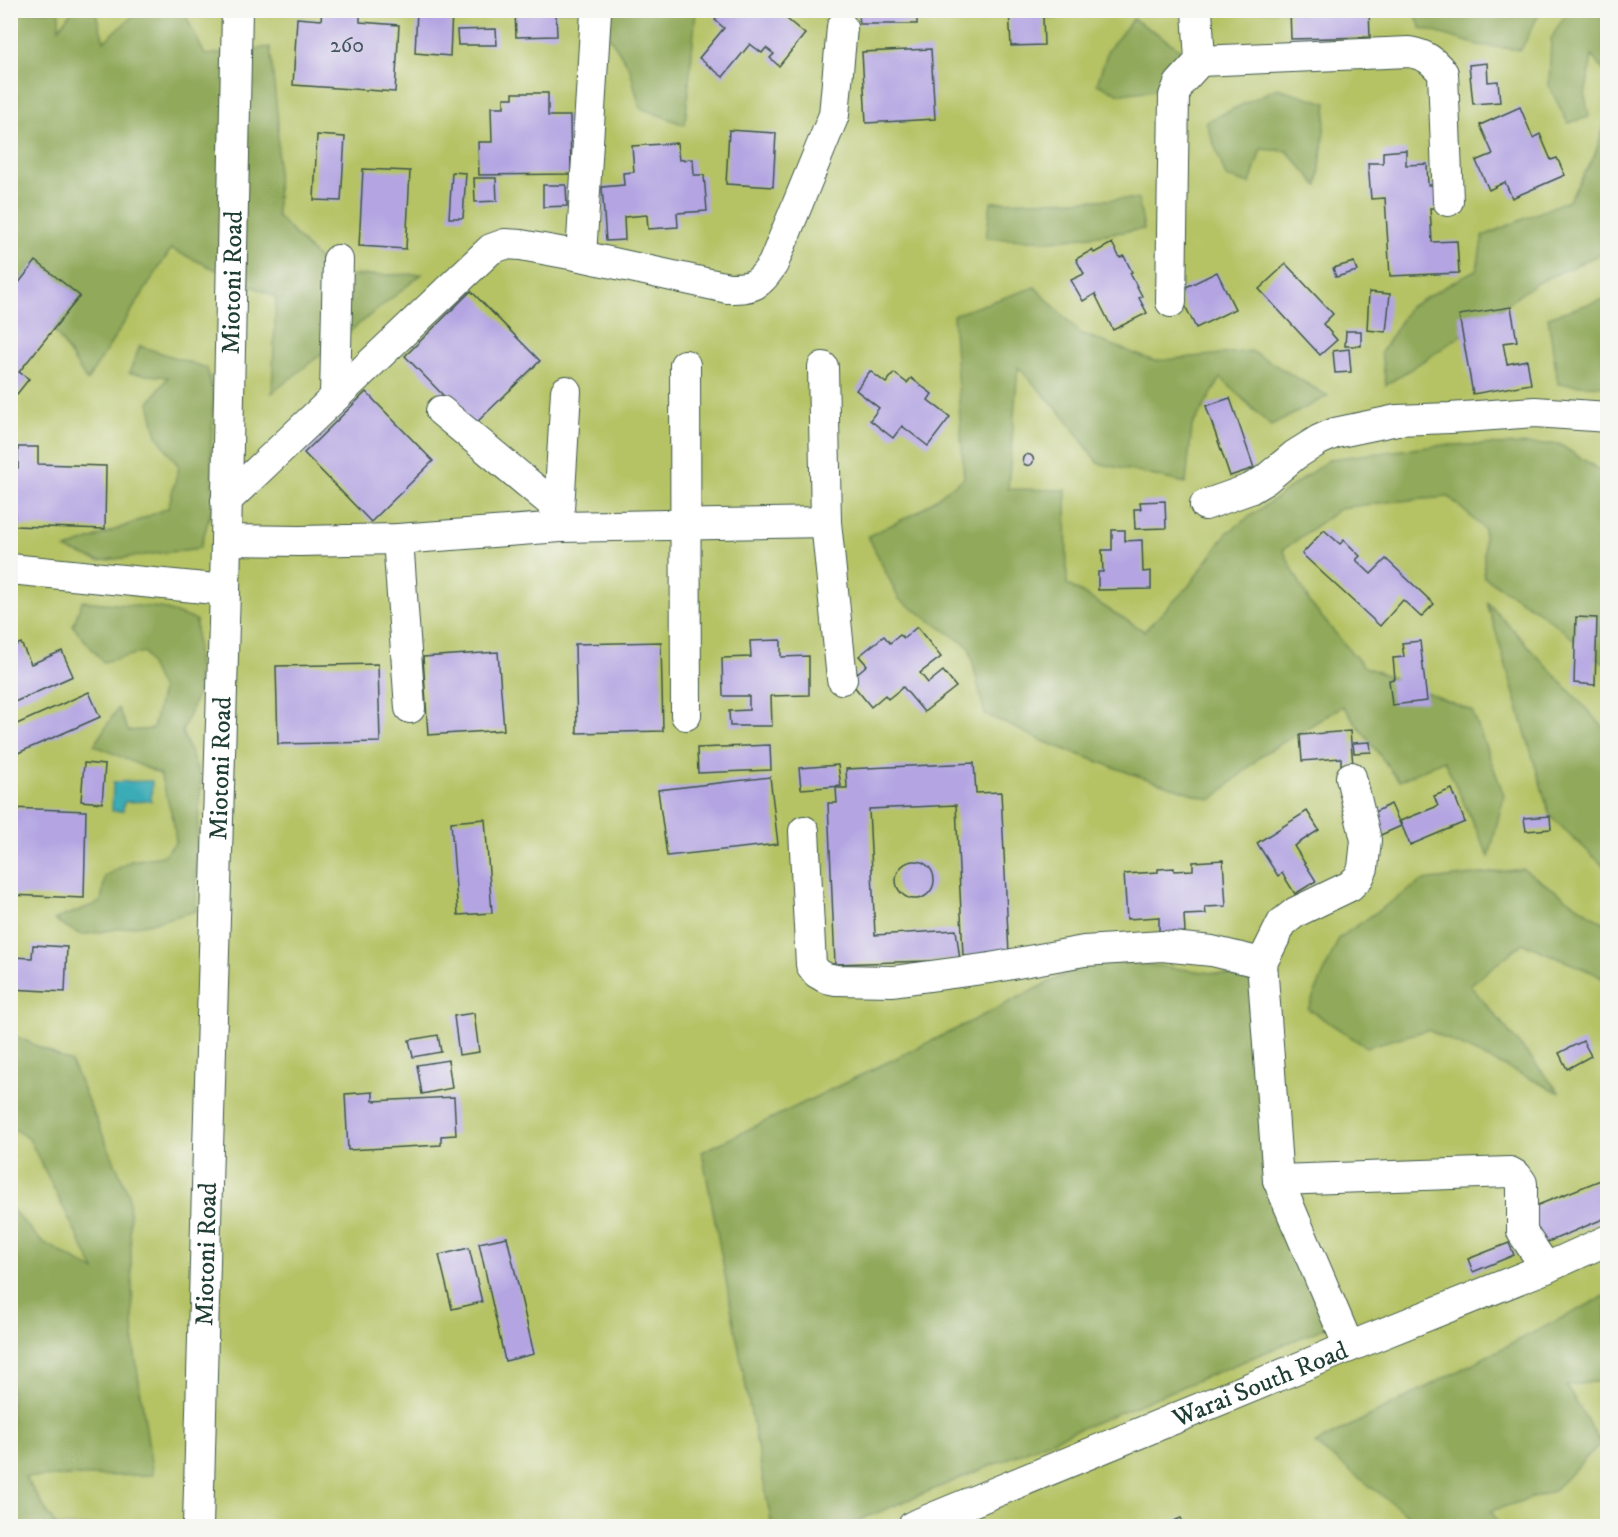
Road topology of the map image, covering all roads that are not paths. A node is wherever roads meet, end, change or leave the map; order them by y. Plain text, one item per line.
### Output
1 (237, 10) edge
2 (1197, 10) edge
3 (596, 12) dead end
4 (842, 27) dead end
5 (1200, 61) junction
6 (1448, 201) dead end
7 (580, 256) junction
8 (338, 260) dead end
9 (1171, 302) dead end
10 (685, 365) dead end
11 (823, 368) dead end
12 (566, 391) dead end
13 (335, 396) junction
14 (441, 411) dead end
15 (1608, 417) edge
16 (226, 501) junction
17 (1205, 505) dead end
18 (560, 518) junction
19 (826, 522) junction
20 (685, 525) junction
21 (398, 539) junction
22 (226, 540) junction
23 (10, 569) edge
24 (225, 591) junction
25 (842, 679) dead end
26 (410, 708) dead end
27 (686, 715) dead end
28 (1351, 777) dead end
29 (804, 831) dead end
30 (1262, 963) junction
31 (1278, 1180) junction
32 (1608, 1240) edge
33 (1546, 1268) junction
34 (1349, 1347) junction
35 (198, 1527) edge
36 (914, 1527) edge

1 - 16 street, Miotoni Road
2 - 5 street
3 - 7 street
4 - 7 street
5 - 6 street
5 - 9 street
7 - 13 street
8 - 13 street
10 - 20 street
11 - 19 street
12 - 18 street
13 - 16 street
14 - 18 street
15 - 17 street
16 - 22 street, Miotoni Road
18 - 20 street
18 - 21 street
19 - 20 street
19 - 25 street
20 - 27 street
21 - 22 street
21 - 26 street
22 - 24 street, Miotoni Road
23 - 24 street
24 - 35 street, Miotoni Road
28 - 30 street
29 - 30 street
30 - 31 street
31 - 33 street
31 - 34 street
32 - 33 street, Warai South Road
33 - 34 street, Warai South Road
34 - 36 street, Warai South Road

